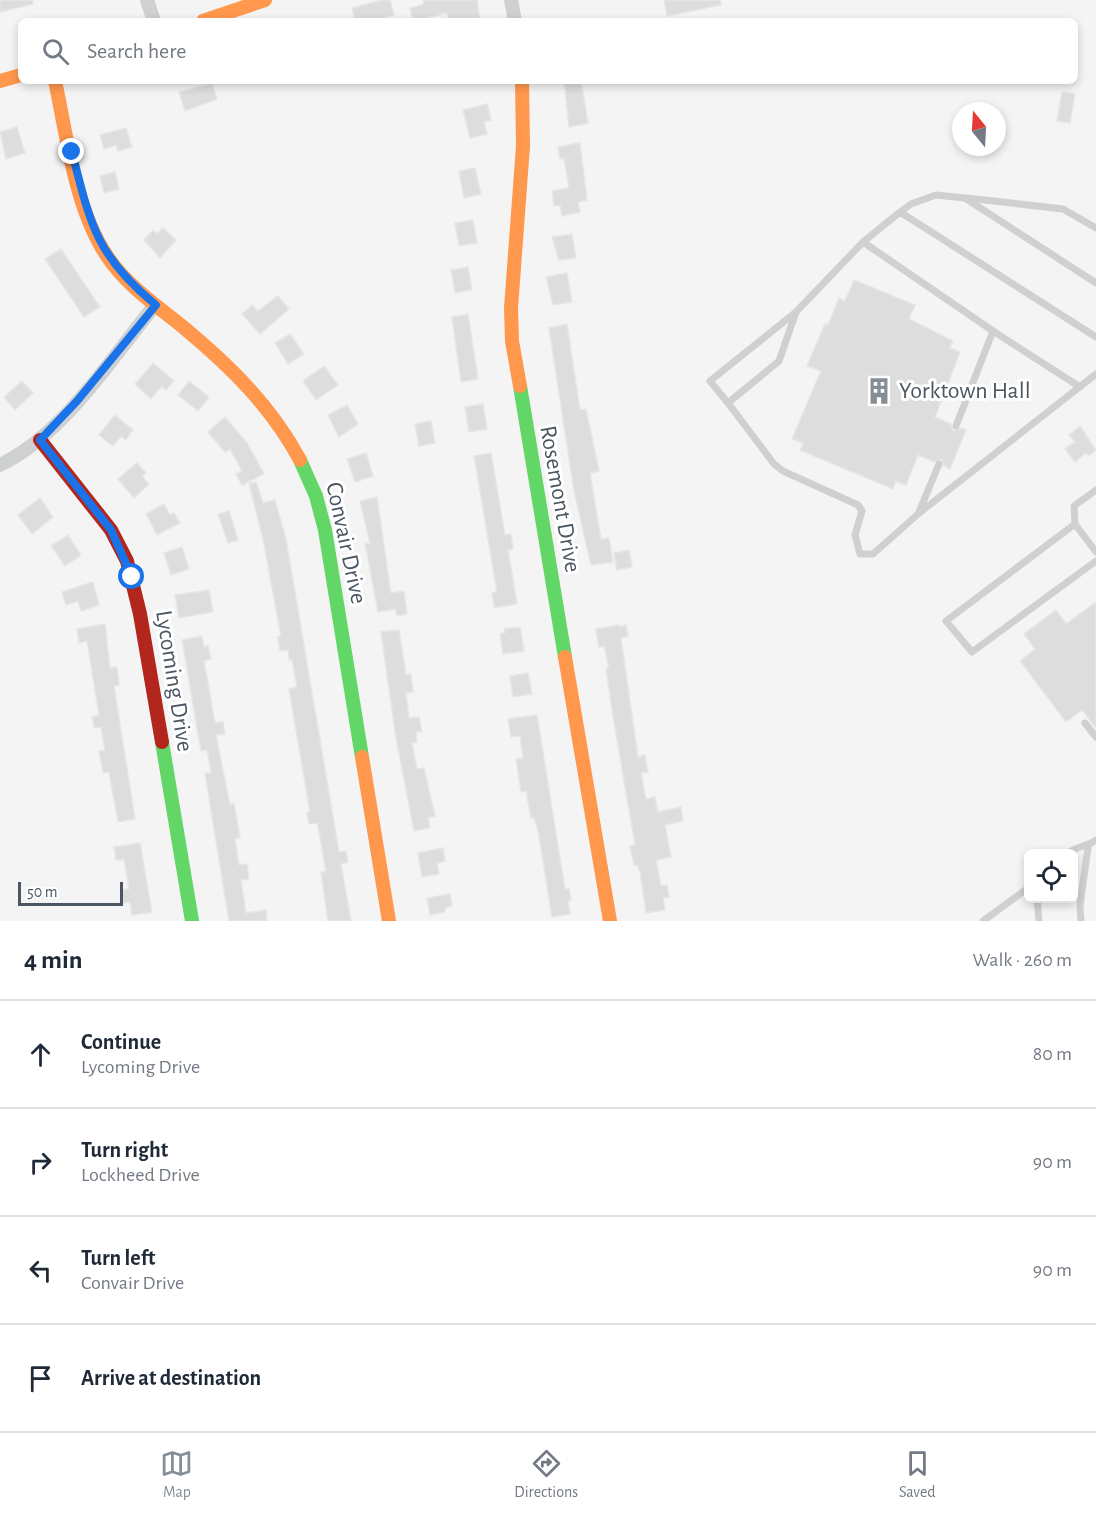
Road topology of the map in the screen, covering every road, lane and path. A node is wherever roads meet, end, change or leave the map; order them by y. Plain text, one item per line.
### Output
1 (147, 0) edge
2 (265, 0) edge
3 (511, 0) edge
4 (153, 18) edge
5 (212, 18) edge
6 (514, 18) edge
7 (18, 76) edge
8 (0, 81) edge
9 (56, 84) edge
10 (522, 84) edge
11 (965, 198) junction
12 (900, 212) junction
13 (1096, 228) edge
14 (862, 242) junction
15 (1096, 283) edge
16 (156, 305) junction
17 (796, 312) junction
18 (993, 331) junction
19 (1096, 337) edge
20 (1096, 374) edge
21 (1080, 387) junction
22 (728, 403) junction
23 (956, 426) dead end
24 (40, 440) junction
25 (939, 464) dead end
26 (0, 465) edge
27 (1096, 490) edge
28 (918, 514) junction
29 (1076, 524) junction
30 (1096, 552) edge
31 (1096, 561) edge
32 (1085, 723) dead end
33 (1096, 737) edge
34 (1096, 840) edge
35 (1088, 847) junction
36 (1077, 849) edge
37 (1024, 892) edge
38 (1037, 903) edge
39 (192, 921) edge
40 (389, 921) edge
41 (610, 921) edge
42 (983, 921) edge
43 (1039, 921) edge
44 (1081, 921) edge

1 - 4 street
2 - 5 street
3 - 6 street
7 - 8 street
9 - 16 street, Convair Drive
10 - 41 street, Rosemont Drive
11 - 12 lane
11 - 13 lane
11 - 15 lane
12 - 14 lane
12 - 19 lane
14 - 17 lane
14 - 18 lane
16 - 24 street
16 - 40 street, Convair Drive
17 - 22 lane
17 - 22 lane
18 - 21 lane
18 - 23 lane
20 - 21 lane
21 - 28 lane
22 - 28 lane
24 - 26 street
24 - 39 street, Lycoming Drive
25 - 28 lane
27 - 29 lane
29 - 30 lane
29 - 31 lane
32 - 33 lane
34 - 35 lane
35 - 36 lane
35 - 44 lane
37 - 42 lane
38 - 43 lane

